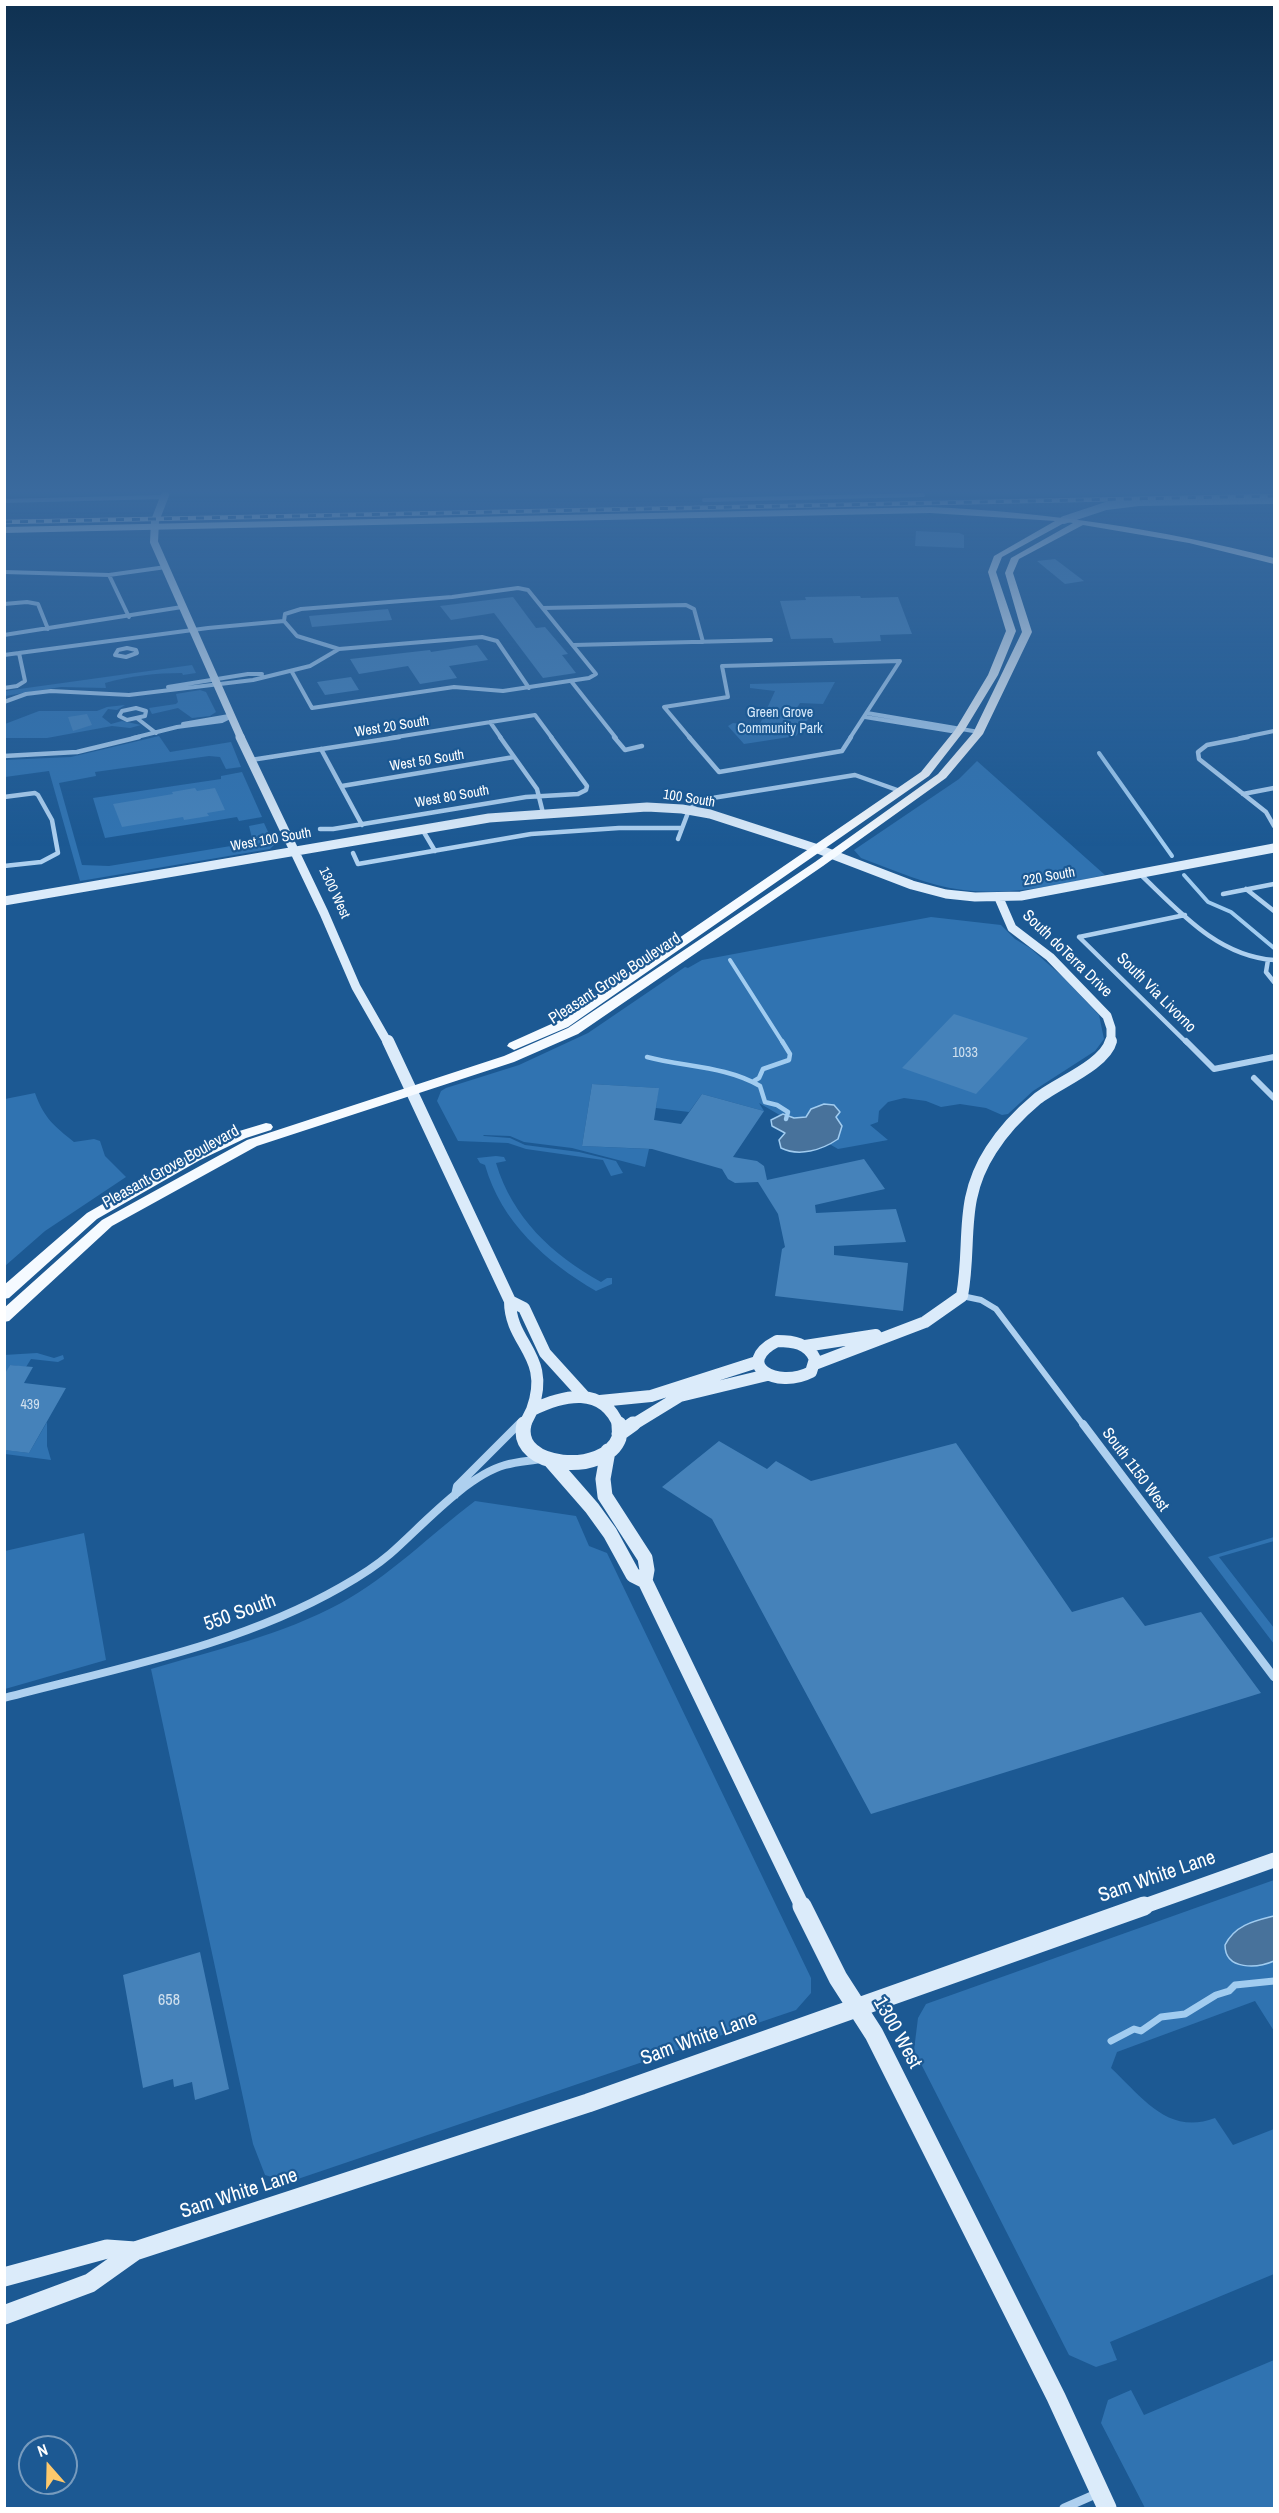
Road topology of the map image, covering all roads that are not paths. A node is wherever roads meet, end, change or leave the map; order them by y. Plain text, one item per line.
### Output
1 (41, 612) edge
2 (127, 612) edge
3 (154, 612) edge
4 (184, 612) edge
5 (287, 612) edge
6 (547, 612) edge
7 (695, 612) edge
8 (1005, 612) edge
9 (1021, 612) edge
10 (129, 617) junction
11 (284, 621) junction
12 (48, 629) junction
13 (192, 630) junction
14 (4, 635) edge
15 (122, 640) junction
16 (771, 640) dead end
17 (703, 642) junction
18 (574, 645) junction
19 (124, 649) junction
20 (339, 650) junction
21 (19, 653) junction
22 (4, 655) edge
23 (292, 672) junction
24 (571, 681) junction
25 (214, 682) junction
26 (4, 688) edge
27 (530, 688) junction
28 (129, 694) junction
29 (4, 702) edge
30 (132, 708) junction
31 (866, 715) junction
32 (232, 716) junction
33 (138, 719) junction
34 (490, 722) junction
35 (936, 723) junction
36 (932, 728) junction
37 (960, 729) junction
38 (1275, 731) edge
39 (979, 732) junction
40 (156, 733) junction
41 (642, 746) dead end
42 (321, 749) junction
43 (4, 756) edge
44 (514, 758) junction
45 (251, 760) junction
46 (342, 786) junction
47 (1275, 788) edge
48 (586, 790) joint
49 (900, 791) junction
50 (1243, 794) junction
51 (540, 796) junction
52 (4, 797) edge
53 (689, 810) junction
54 (543, 813) junction
55 (362, 825) junction
56 (1275, 826) edge
57 (682, 828) junction
58 (320, 829) dead end
59 (422, 829) junction
60 (678, 839) dead end
61 (1275, 848) edge
62 (294, 850) junction
63 (435, 851) junction
64 (826, 852) junction
65 (352, 854) dead end
66 (4, 866) edge
67 (1140, 874) junction
68 (1275, 884) edge
69 (1246, 889) junction
70 (1223, 894) dead end
71 (999, 898) junction
72 (4, 901) edge
73 (1275, 912) edge
74 (1185, 915) junction
75 (1271, 960) edge
76 (1275, 982) edge
77 (1275, 1057) edge
78 (1254, 1077) dead end
79 (409, 1085) junction
80 (1275, 1098) edge
81 (4, 1294) edge
82 (962, 1296) junction
83 (510, 1301) junction
84 (4, 1317) edge
85 (898, 1332) junction
86 (805, 1346) junction
87 (757, 1362) junction
88 (816, 1364) junction
89 (767, 1375) junction
90 (584, 1396) junction
91 (600, 1401) junction
92 (529, 1414) junction
93 (619, 1434) junction
94 (608, 1451) junction
95 (548, 1460) junction
96 (455, 1495) junction
97 (645, 1581) junction
98 (1275, 1677) edge
99 (4, 1698) edge
100 (1275, 1860) edge
101 (857, 2007) junction
102 (135, 2251) junction
103 (4, 2277) edge
104 (4, 2315) edge
105 (1103, 2501) edge
106 (1064, 2508) edge

1 - 12 street
2 - 10 street
3 - 10 street
4 - 13 street, 1300 West
5 - 11 street
6 - 18 street
7 - 17 street
8 - 37 main road, Pleasant Grove Boulevard
9 - 39 main road, Pleasant Grove Boulevard
10 - 12 street
11 - 13 street
11 - 20 street
12 - 14 street
13 - 15 street
13 - 25 street, 1300 West
15 - 19 street
15 - 21 street
16 - 17 street
17 - 18 street
18 - 24 street
19 - 19 street
20 - 23 street
20 - 27 street
21 - 22 street
21 - 26 street
23 - 25 street
23 - 27 street
24 - 27 street
24 - 41 street
25 - 28 street
25 - 32 street, 1300 West
28 - 29 street
28 - 30 street
30 - 33 street
30 - 33 street
31 - 31 street
31 - 35 street
31 - 36 street
32 - 40 street
32 - 45 street, 1300 West
33 - 40 street
34 - 42 street, West 20 South
34 - 44 street
34 - 48 street, West 20 South
35 - 36 street
35 - 37 street
36 - 37 street
37 - 39 street
37 - 49 main road, Pleasant Grove Boulevard
38 - 50 street
39 - 64 main road, Pleasant Grove Boulevard
40 - 43 street
42 - 45 street, West 20 South
42 - 46 street
44 - 46 street, West 50 South
44 - 51 street
45 - 62 street, 1300 West
46 - 55 street
47 - 50 street
48 - 51 street, West 80 South
49 - 53 street
49 - 64 main road, Pleasant Grove Boulevard
50 - 56 street
51 - 54 street
51 - 55 street, West 80 South
52 - 66 street
53 - 54 street, 100 South
53 - 57 street
53 - 64 street, 100 South
54 - 59 street, West 100 South
55 - 58 street, West 80 South
57 - 60 street
57 - 63 street
59 - 62 street, West 100 South
59 - 63 street
61 - 67 street, 220 South
62 - 72 street, West 100 South
62 - 79 street, 1300 West
63 - 65 street
64 - 71 street, 220 South
64 - 79 main road, Pleasant Grove Boulevard
67 - 71 street, 220 South
67 - 74 street
68 - 69 street
69 - 70 street
69 - 73 street
71 - 82 street, South doTerra Drive
74 - 75 street
74 - 77 street, South Via Livorno
75 - 76 street
78 - 80 street
79 - 81 main road, Pleasant Grove Boulevard
79 - 83 street, 1300 West
79 - 84 main road, Pleasant Grove Boulevard
82 - 85 street
82 - 98 street, South 1150 West
83 - 90 street
83 - 92 street
85 - 86 street
85 - 88 street
86 - 87 street
86 - 88 street
87 - 89 street
87 - 91 street
88 - 89 street
89 - 93 street
90 - 91 street
90 - 92 street
91 - 93 street
92 - 95 street
92 - 96 street
93 - 94 street
94 - 95 street
94 - 97 street
95 - 96 street
95 - 97 street
96 - 99 street, 550 South
97 - 101 street, 1300 West
100 - 101 street, Sam White Lane
101 - 102 street, Sam White Lane
101 - 105 street, 1300 West
102 - 103 street, Sam White Lane
102 - 104 street, Sam White Lane
105 - 106 street

